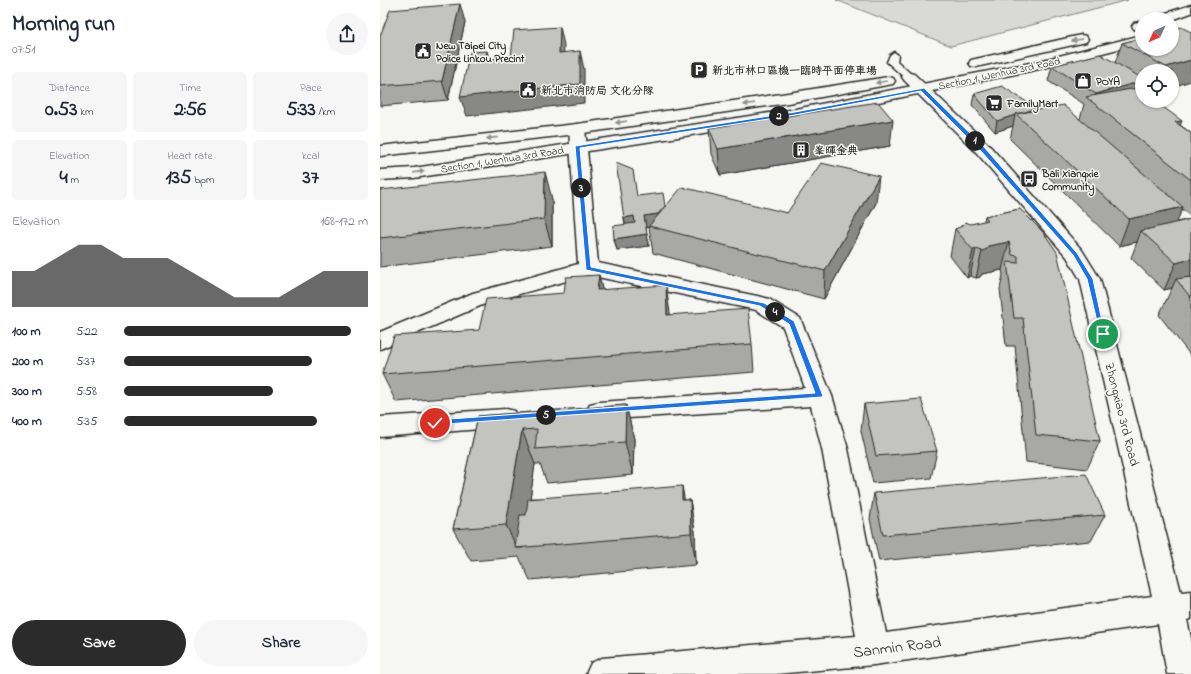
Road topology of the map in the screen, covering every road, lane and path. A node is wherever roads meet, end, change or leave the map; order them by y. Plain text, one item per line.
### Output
1 (1191, 9) edge
2 (1179, 13) edge
3 (1124, 29) dead end
4 (1135, 29) edge
5 (1135, 31) edge
6 (1093, 36) dead end
7 (894, 55) dead end
8 (963, 65) dead end
9 (919, 80) junction
10 (578, 138) junction
11 (380, 151) edge
12 (380, 175) edge
13 (588, 268) junction
14 (380, 342) edge
15 (820, 396) junction
16 (576, 413) edge
17 (529, 416) edge
18 (380, 427) edge
19 (1181, 607) edge
20 (874, 650) junction
21 (660, 672) edge
22 (602, 674) edge
23 (1184, 674) edge

1 - 2 street
3 - 4 street, Section 1, Wenhua 3rd Road
5 - 9 street, Section 1, Wenhua 3rd Road
6 -> 8 street, Section 1, Wenhua 3rd Road
7 - 9 lane
9 - 10 street, Section 1, Wenhua 3rd Road
9 - 19 street, Zhongxiao 3rd Road
10 -> 11 street, Section 1, Wenhua 3rd Road
12 -> 10 street, Section 1, Wenhua 3rd Road
10 - 13 street
13 - 14 street
13 - 15 street
15 - 16 street
15 - 20 street
17 - 18 street
19 - 20 street, Sanmin Road
19 - 23 street, Zhongxiao 3rd Road
20 - 21 street, Sanmin Road
21 - 22 street, Sanmin Road

